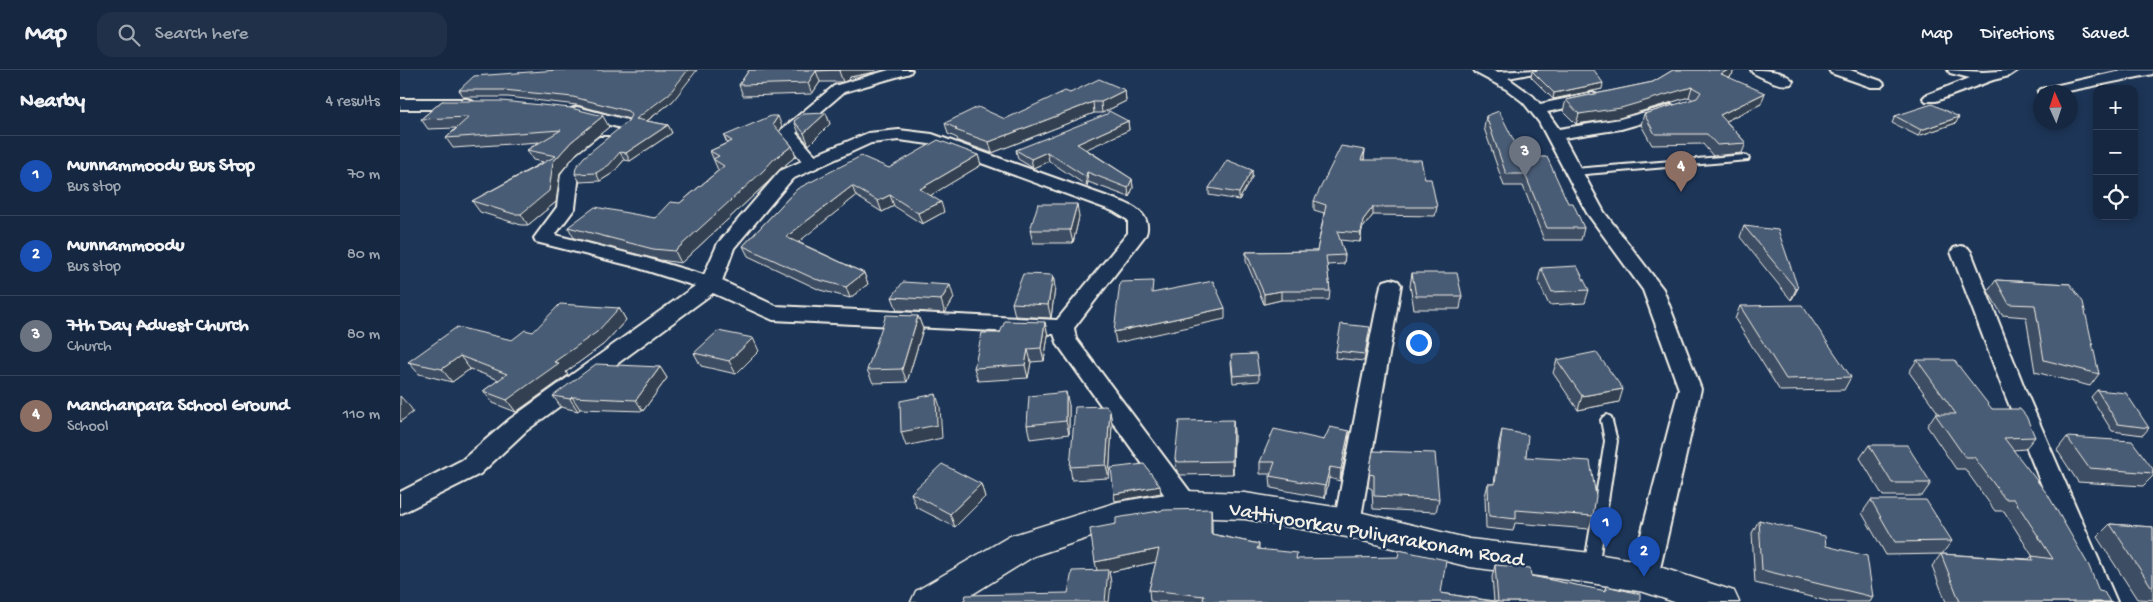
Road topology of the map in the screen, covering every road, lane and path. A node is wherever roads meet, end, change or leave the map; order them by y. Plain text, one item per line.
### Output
1 (905, 70) edge
2 (1529, 70) edge
3 (1758, 70) edge
4 (1836, 70) edge
5 (1956, 70) edge
6 (2011, 70) edge
7 (2151, 70) edge
8 (1487, 73) edge
9 (1988, 77) junction
10 (1786, 81) dead end
11 (1876, 84) dead end
12 (2076, 85) edge
13 (1611, 94) edge
14 (1930, 98) dead end
15 (400, 104) edge
16 (482, 104) edge
17 (1688, 104) edge
18 (1537, 109) junction
19 (558, 110) edge
20 (1554, 136) junction
21 (1011, 154) dead end
22 (1745, 158) dead end
23 (993, 161) junction
24 (812, 163) junction
25 (1574, 172) junction
26 (1961, 252) dead end
27 (711, 284) junction
28 (1390, 285) dead end
29 (1063, 328) junction
30 (1607, 420) dead end
31 (400, 504) edge
32 (1185, 504) junction
33 (1347, 523) junction
34 (1591, 568) junction
35 (1644, 577) junction
36 (929, 602) edge
37 (1721, 602) edge
38 (2104, 602) edge

1 - 24 street
2 - 8 street
3 - 10 street
4 - 11 street
5 - 9 street
6 - 9 street
7 - 12 street
8 - 18 street
9 - 14 street
13 - 18 street
15 - 16 street
17 - 20 street
18 - 20 street
19 - 27 street
20 - 25 street
21 - 23 street
22 - 25 lane
23 - 24 street
23 - 29 street
24 - 27 street
25 - 35 street
26 - 38 street
27 - 29 street
27 - 31 street
28 - 33 street
29 - 32 street
30 - 34 lane
32 - 33 main road, Vattiyoorkav Puliyarakonam Road
32 - 36 main road, Vattiyoorkav Puliyarakonam Road
33 - 34 main road, Vattiyoorkav Puliyarakonam Road
34 - 35 main road, Vattiyoorkav Puliyarakonam Road
35 - 37 main road, Vattiyoorkav Puliyarakonam Road

